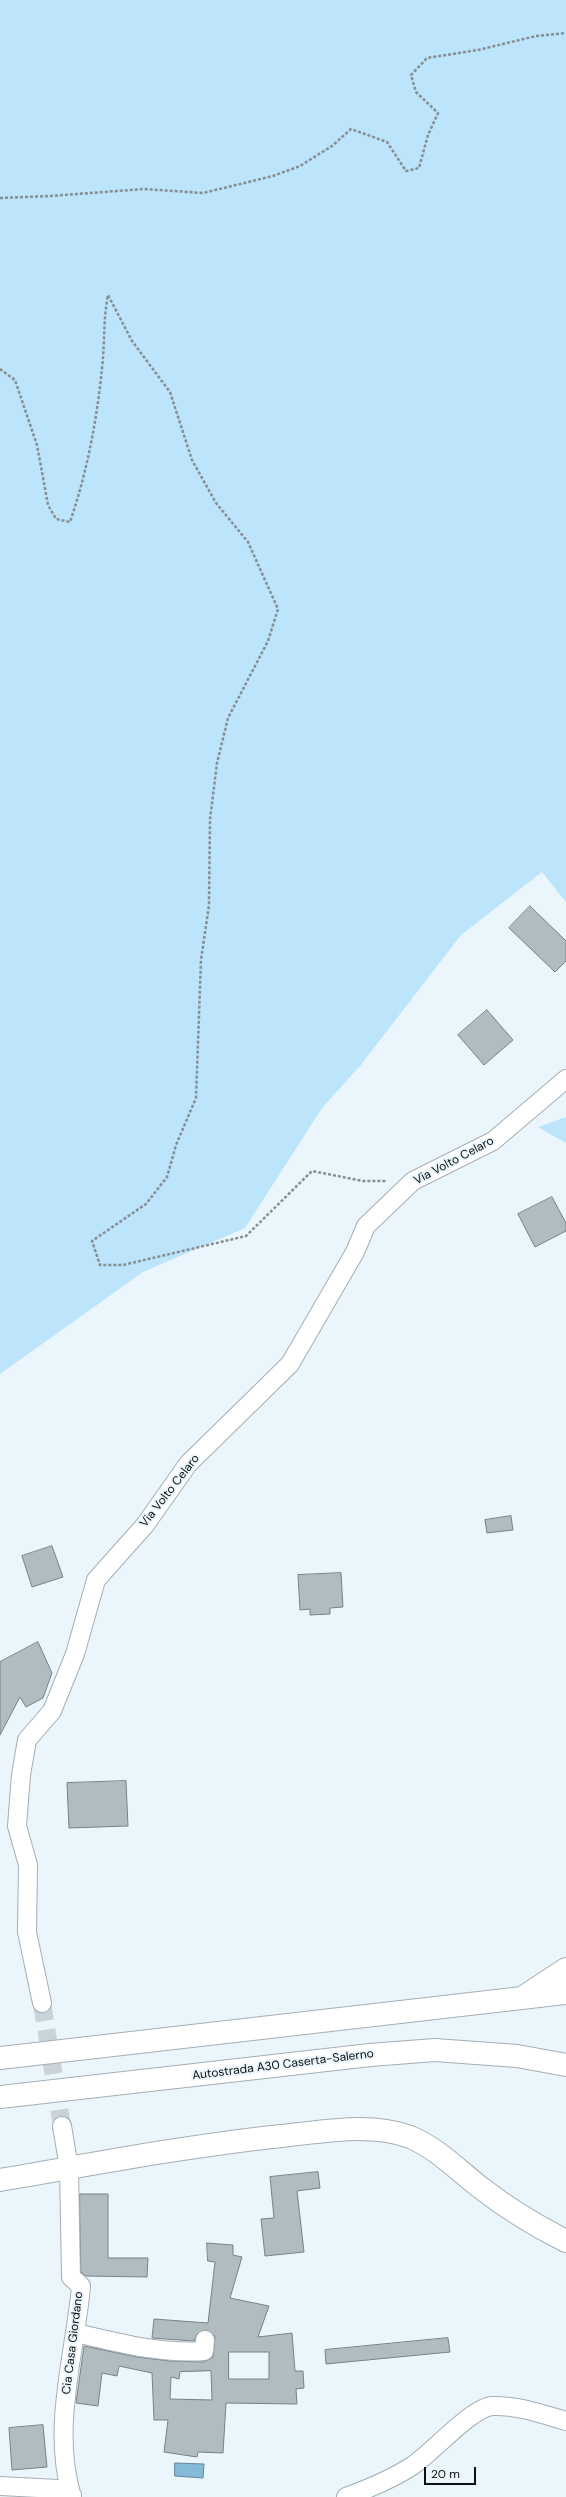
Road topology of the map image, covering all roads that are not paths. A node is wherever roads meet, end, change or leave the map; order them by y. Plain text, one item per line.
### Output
1 (566, 1079) edge
2 (566, 1969) edge
3 (566, 1993) edge
4 (520, 1998) junction
5 (42, 2003) tunnel mouth
6 (0, 2058) edge
7 (566, 2065) edge
8 (0, 2097) edge
9 (62, 2126) tunnel mouth
10 (69, 2168) junction
11 (0, 2180) edge
12 (566, 2241) edge
13 (76, 2333) junction
14 (205, 2340) dead end
15 (566, 2421) edge
16 (0, 2486) edge
17 (72, 2496) edge
18 (346, 2497) edge

1 - 5 street, Via Volto Celaro
2 - 4 main road
3 - 4 main road
4 - 6 main road
7 - 8 main road, Autostrada A30 Caserta-Salerno
9 - 10 street
10 - 11 main road
10 - 12 main road
10 - 13 street, Cia Casa Giordano
13 - 14 street
13 - 17 street, Cia Casa Giordano
15 - 18 street
16 - 17 street

